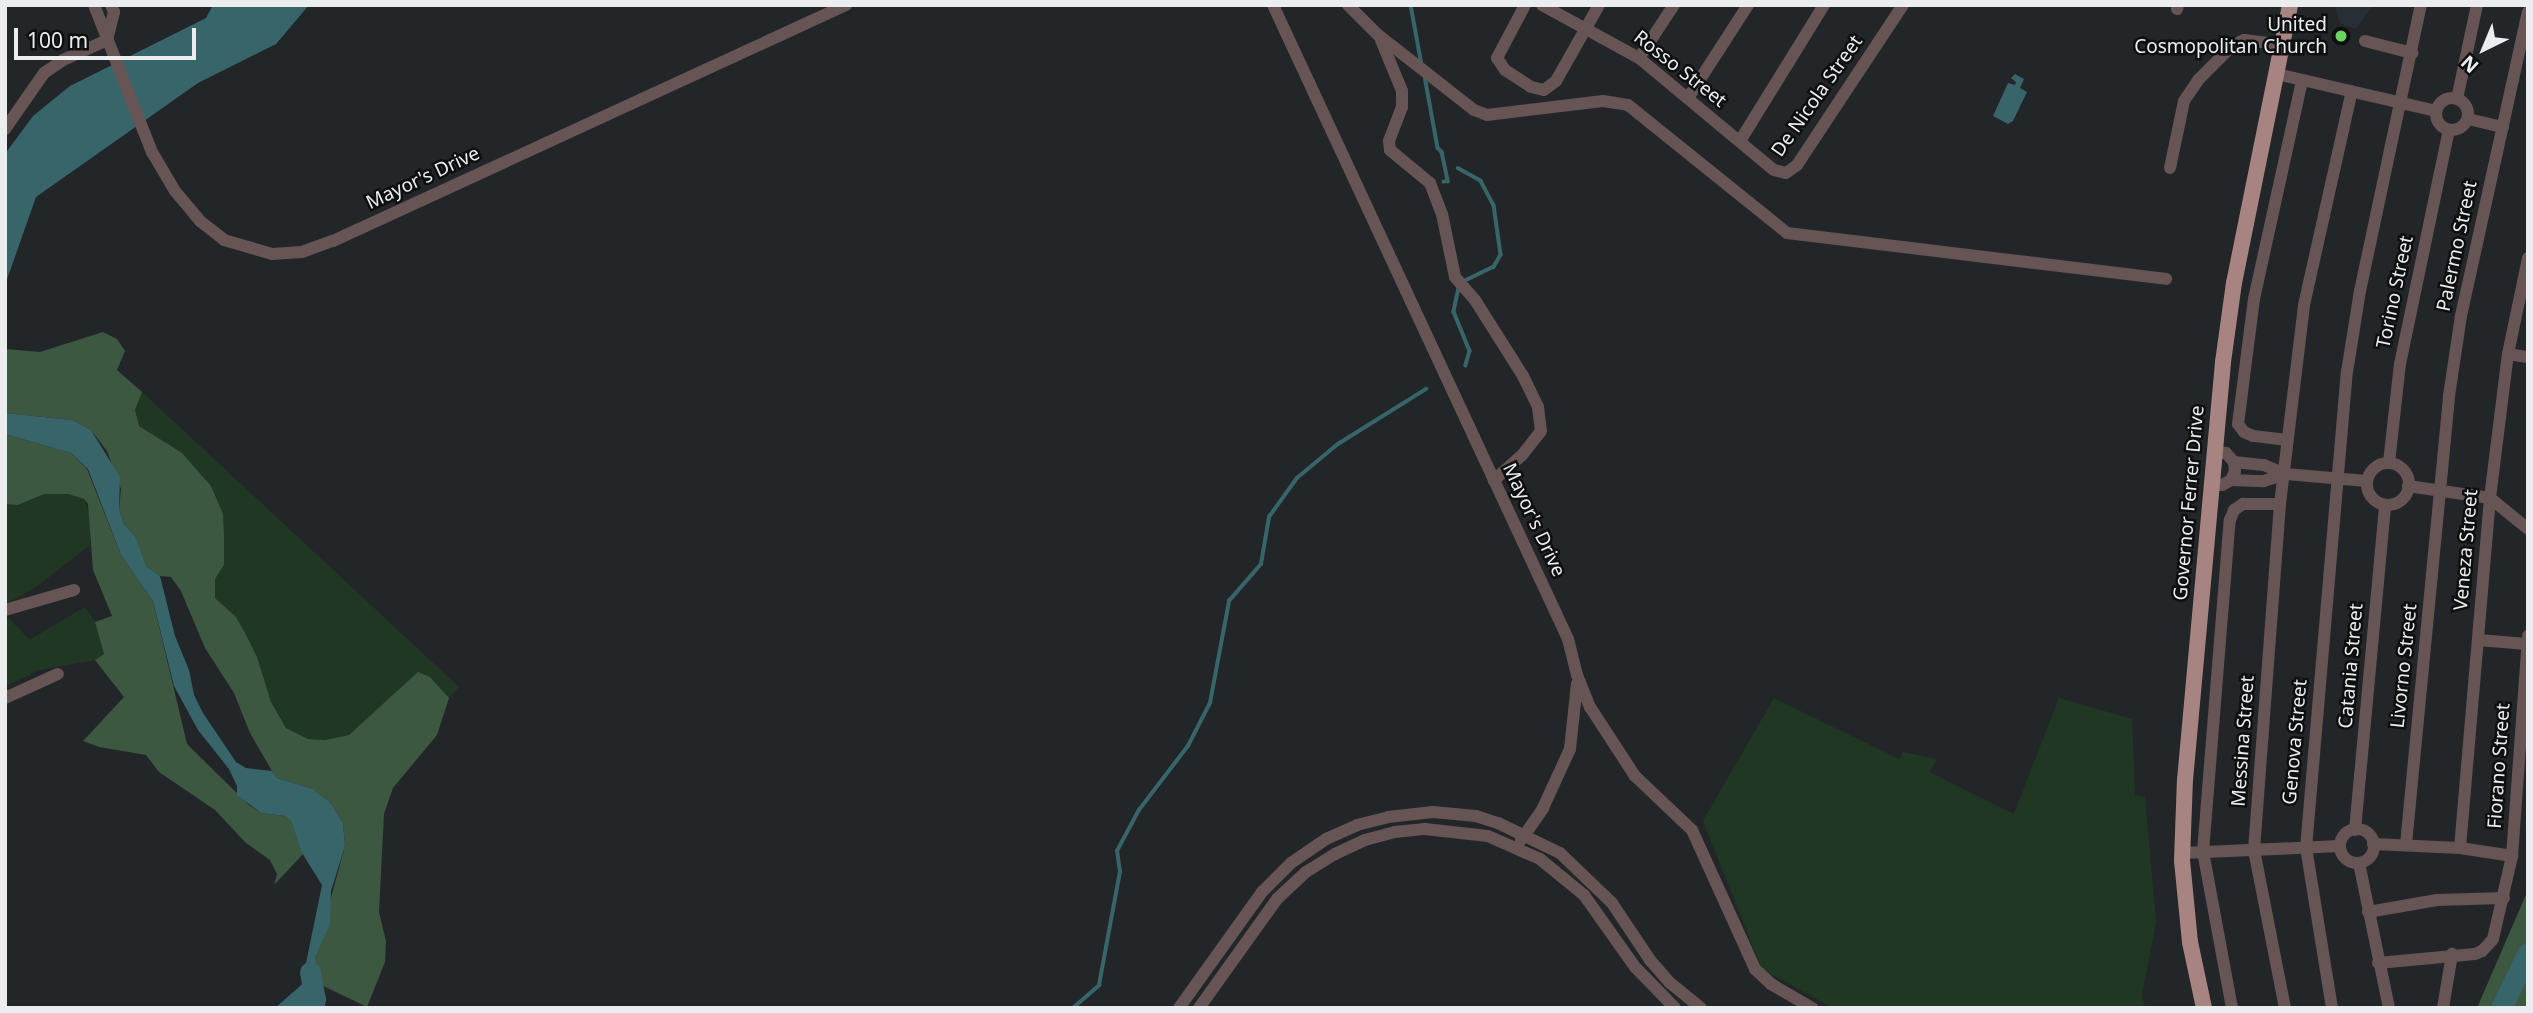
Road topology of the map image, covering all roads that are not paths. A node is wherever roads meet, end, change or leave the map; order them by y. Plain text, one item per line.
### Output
1 (94, 5) edge
2 (111, 5) edge
3 (846, 5) edge
4 (1273, 5) edge
5 (1348, 5) edge
6 (1525, 5) edge
7 (1542, 5) edge
8 (1599, 5) edge
9 (1674, 5) edge
10 (1748, 5) edge
11 (1824, 5) edge
12 (1903, 5) edge
13 (2290, 5) edge
14 (2477, 5) edge
15 (2418, 6) edge
16 (2528, 12) edge
17 (1585, 27) junction
18 (1377, 33) junction
19 (2365, 41) dead end
20 (2282, 45) junction
21 (109, 46) junction
22 (2412, 53) junction
23 (1639, 58) junction
24 (2277, 74) junction
25 (2302, 80) junction
26 (2352, 91) junction
27 (1688, 98) junction
28 (2457, 99) junction
29 (2402, 103) junction
30 (2436, 111) junction
31 (2468, 119) junction
32 (2503, 127) junction
33 (5, 129) edge
34 (2449, 130) junction
35 (1740, 141) junction
36 (2170, 168) dead end
37 (1786, 173) joint
38 (2528, 258) edge
39 (2166, 279) dead end
40 (2508, 354) junction
41 (2528, 357) edge
42 (2287, 440) junction
43 (2215, 452) junction
44 (2234, 462) junction
45 (2389, 463) junction
46 (2285, 474) junction
47 (2337, 479) junction
48 (1494, 480) junction
49 (2231, 480) junction
50 (2367, 481) junction
51 (2212, 484) junction
52 (2409, 486) junction
53 (2441, 491) junction
54 (2490, 498) junction
55 (2280, 505) junction
56 (2385, 505) junction
57 (2528, 529) edge
58 (74, 590) dead end
59 (5, 610) edge
60 (2478, 640) junction
61 (2527, 640) edge
62 (58, 674) dead end
63 (1577, 676) junction
64 (5, 698) edge
65 (2355, 830) junction
66 (1526, 834) junction
67 (2374, 844) junction
68 (2406, 844) junction
69 (1516, 846) junction
70 (2340, 846) junction
71 (2306, 848) junction
72 (2460, 848) junction
73 (2255, 850) junction
74 (2203, 852) junction
75 (2182, 853) junction
76 (2512, 856) junction
77 (2359, 863) junction
78 (2504, 898) junction
79 (2368, 912) junction
80 (2452, 954) junction
81 (2378, 963) junction
82 (1179, 1008) edge
83 (1199, 1008) edge
84 (1675, 1008) edge
85 (1701, 1008) edge
86 (1812, 1008) edge
87 (2204, 1008) edge
88 (2232, 1008) edge
89 (2285, 1008) edge
90 (2332, 1008) edge
91 (2389, 1008) edge
92 (2443, 1008) edge

1 - 21 street, Mayor's Drive
2 - 21 street, Mayor's Drive
3 - 21 street, Mayor's Drive
4 - 48 street, Mayor's Drive
5 - 18 street
6 - 17 street
7 - 17 street, Rosso Street
8 - 17 street
9 - 23 street
10 - 27 street
11 - 35 street
12 - 37 street, De Nicola Street
13 - 20 main road, Governor Ferrer Drive
14 - 28 street
15 - 22 street, Genova Street
16 - 32 street, Palermo Street
17 - 23 street, Rosso Street
18 - 39 street
18 - 48 street
19 - 22 street
20 - 24 main road, Governor Ferrer Drive
20 - 36 street
21 - 33 street
22 - 29 street, Genova Street
23 - 27 street, Rosso Street
24 - 25 street
24 - 43 main road, Governor Ferrer Drive
25 - 26 street
25 - 42 street
26 - 29 street
26 - 42 street, Messina Street
27 - 35 street, Rosso Street
28 - 30 street
28 - 31 street
29 - 30 street
29 - 47 street, Genova Street
30 - 34 street
31 - 32 street
31 - 34 street
32 - 53 street, Palermo Street
34 - 45 street, Torino Street
35 - 37 street, Rosso Street
38 - 40 street, Veneza Street
40 - 41 street
40 - 54 street, Veneza Street
42 - 46 street, Messina Street
43 - 44 street
43 - 51 main road, Governor Ferrer Drive
44 - 46 street
44 - 49 street
45 - 50 street
45 - 52 street
46 - 47 street
46 - 49 street
46 - 55 street, Messina Street
47 - 50 street
47 - 71 street, Genova Street
48 - 63 street, Mayor's Drive
49 - 51 street
50 - 56 street
51 - 75 main road, Governor Ferrer Drive
52 - 53 street
52 - 56 street
53 - 54 street
53 - 68 street, Livorno Street
54 - 57 street
54 - 60 street, Veneza Street
55 - 73 street, Messina Street
55 - 74 street
56 - 65 street, Catania Street
58 - 59 street
60 - 61 street
60 - 72 street, Veneza Street
61 - 76 street, Fiorano Street
62 - 64 street
63 - 66 street
63 - 86 street, Mayor's Drive
65 - 67 street
65 - 70 street
66 - 69 street
66 - 82 street
66 - 85 street
67 - 68 street
67 - 77 street
68 - 72 street
69 - 83 street
69 - 84 street
70 - 71 street
70 - 77 street
71 - 73 street
71 - 90 street, Genova Street
72 - 76 street
73 - 74 street
73 - 89 street, Messina Street
74 - 75 street
74 - 88 street
75 - 87 main road, Governor Ferrer Drive
76 - 78 street, Fiorano Street
77 - 79 street
78 - 79 street
78 - 80 street, Fiorano Street
79 - 81 street
80 - 81 street
80 - 92 street
81 - 91 street

